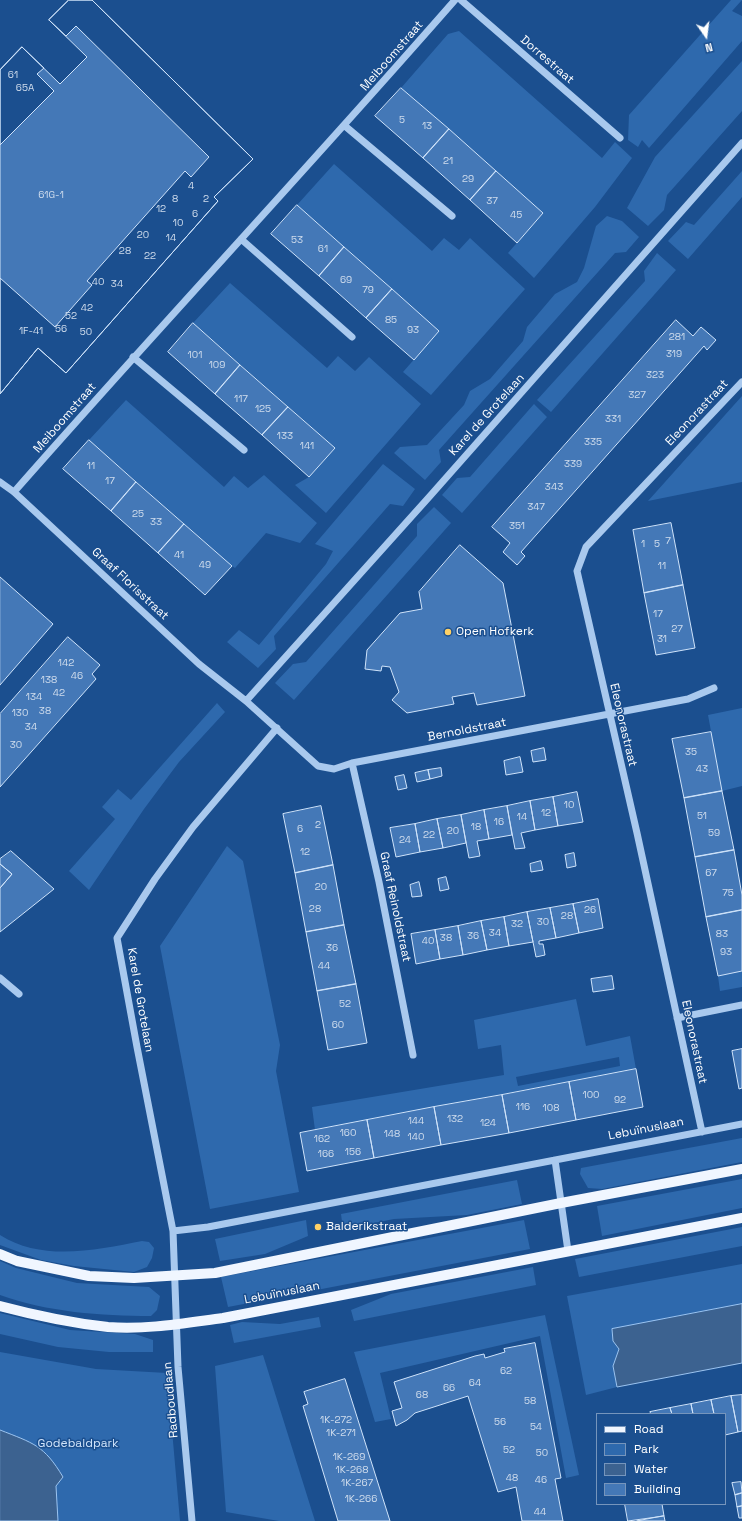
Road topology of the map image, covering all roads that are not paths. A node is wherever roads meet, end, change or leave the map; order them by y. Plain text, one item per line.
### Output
1 (455, 0) edge
2 (461, 0) edge
3 (345, 126) junction
4 (620, 138) dead end
5 (742, 143) edge
6 (452, 216) dead end
7 (241, 239) junction
8 (352, 337) dead end
9 (133, 357) junction
10 (742, 382) edge
11 (244, 450) dead end
12 (0, 482) edge
13 (14, 492) junction
14 (714, 688) dead end
15 (246, 700) junction
16 (609, 714) junction
17 (277, 728) junction
18 (352, 763) junction
19 (0, 978) edge
20 (19, 994) dead end
21 (742, 1005) edge
22 (677, 1018) junction
23 (413, 1055) dead end
24 (742, 1124) edge
25 (702, 1132) junction
26 (555, 1160) junction
27 (742, 1169) edge
28 (561, 1203) junction
29 (742, 1218) edge
30 (173, 1231) junction
31 (568, 1251) junction
32 (0, 1254) edge
33 (176, 1277) junction
34 (0, 1306) edge
35 (177, 1324) junction
36 (192, 1521) edge

1 - 3 street, Meiboomstraat
2 - 4 street, Dorrestraat
3 - 6 street
3 - 7 street, Meiboomstraat
5 - 15 street, Karel de Grotelaan
7 - 8 street
7 - 9 street, Meiboomstraat
9 - 11 street
9 - 13 street, Meiboomstraat
10 - 16 street, Eleonorastraat
12 - 13 street, Graaf Florisstraat
13 - 15 street, Graaf Florisstraat
14 - 16 street, Bernoldstraat
15 - 17 street, Bernoldstraat
16 - 18 street, Bernoldstraat
16 - 22 street, Eleonorastraat
17 - 18 street, Bernoldstraat
17 - 30 street, Karel de Grotelaan
18 - 23 street, Graaf Reinoldstraat
19 - 20 street
21 - 22 street
22 - 25 street, Eleonorastraat
24 - 25 street, Lebuïnuslaan
25 - 26 street, Lebuïnuslaan
26 - 28 street
26 - 30 street, Lebuïnuslaan
27 - 28 main road
28 - 31 street
28 - 33 main road
29 - 31 main road, Lebuïnuslaan
30 - 33 street
31 - 35 main road, Lebuïnuslaan
32 - 33 main road
33 - 35 street, Radboudlaan
34 - 35 main road, Lebuïnuslaan
35 - 36 street, Radboudlaan

